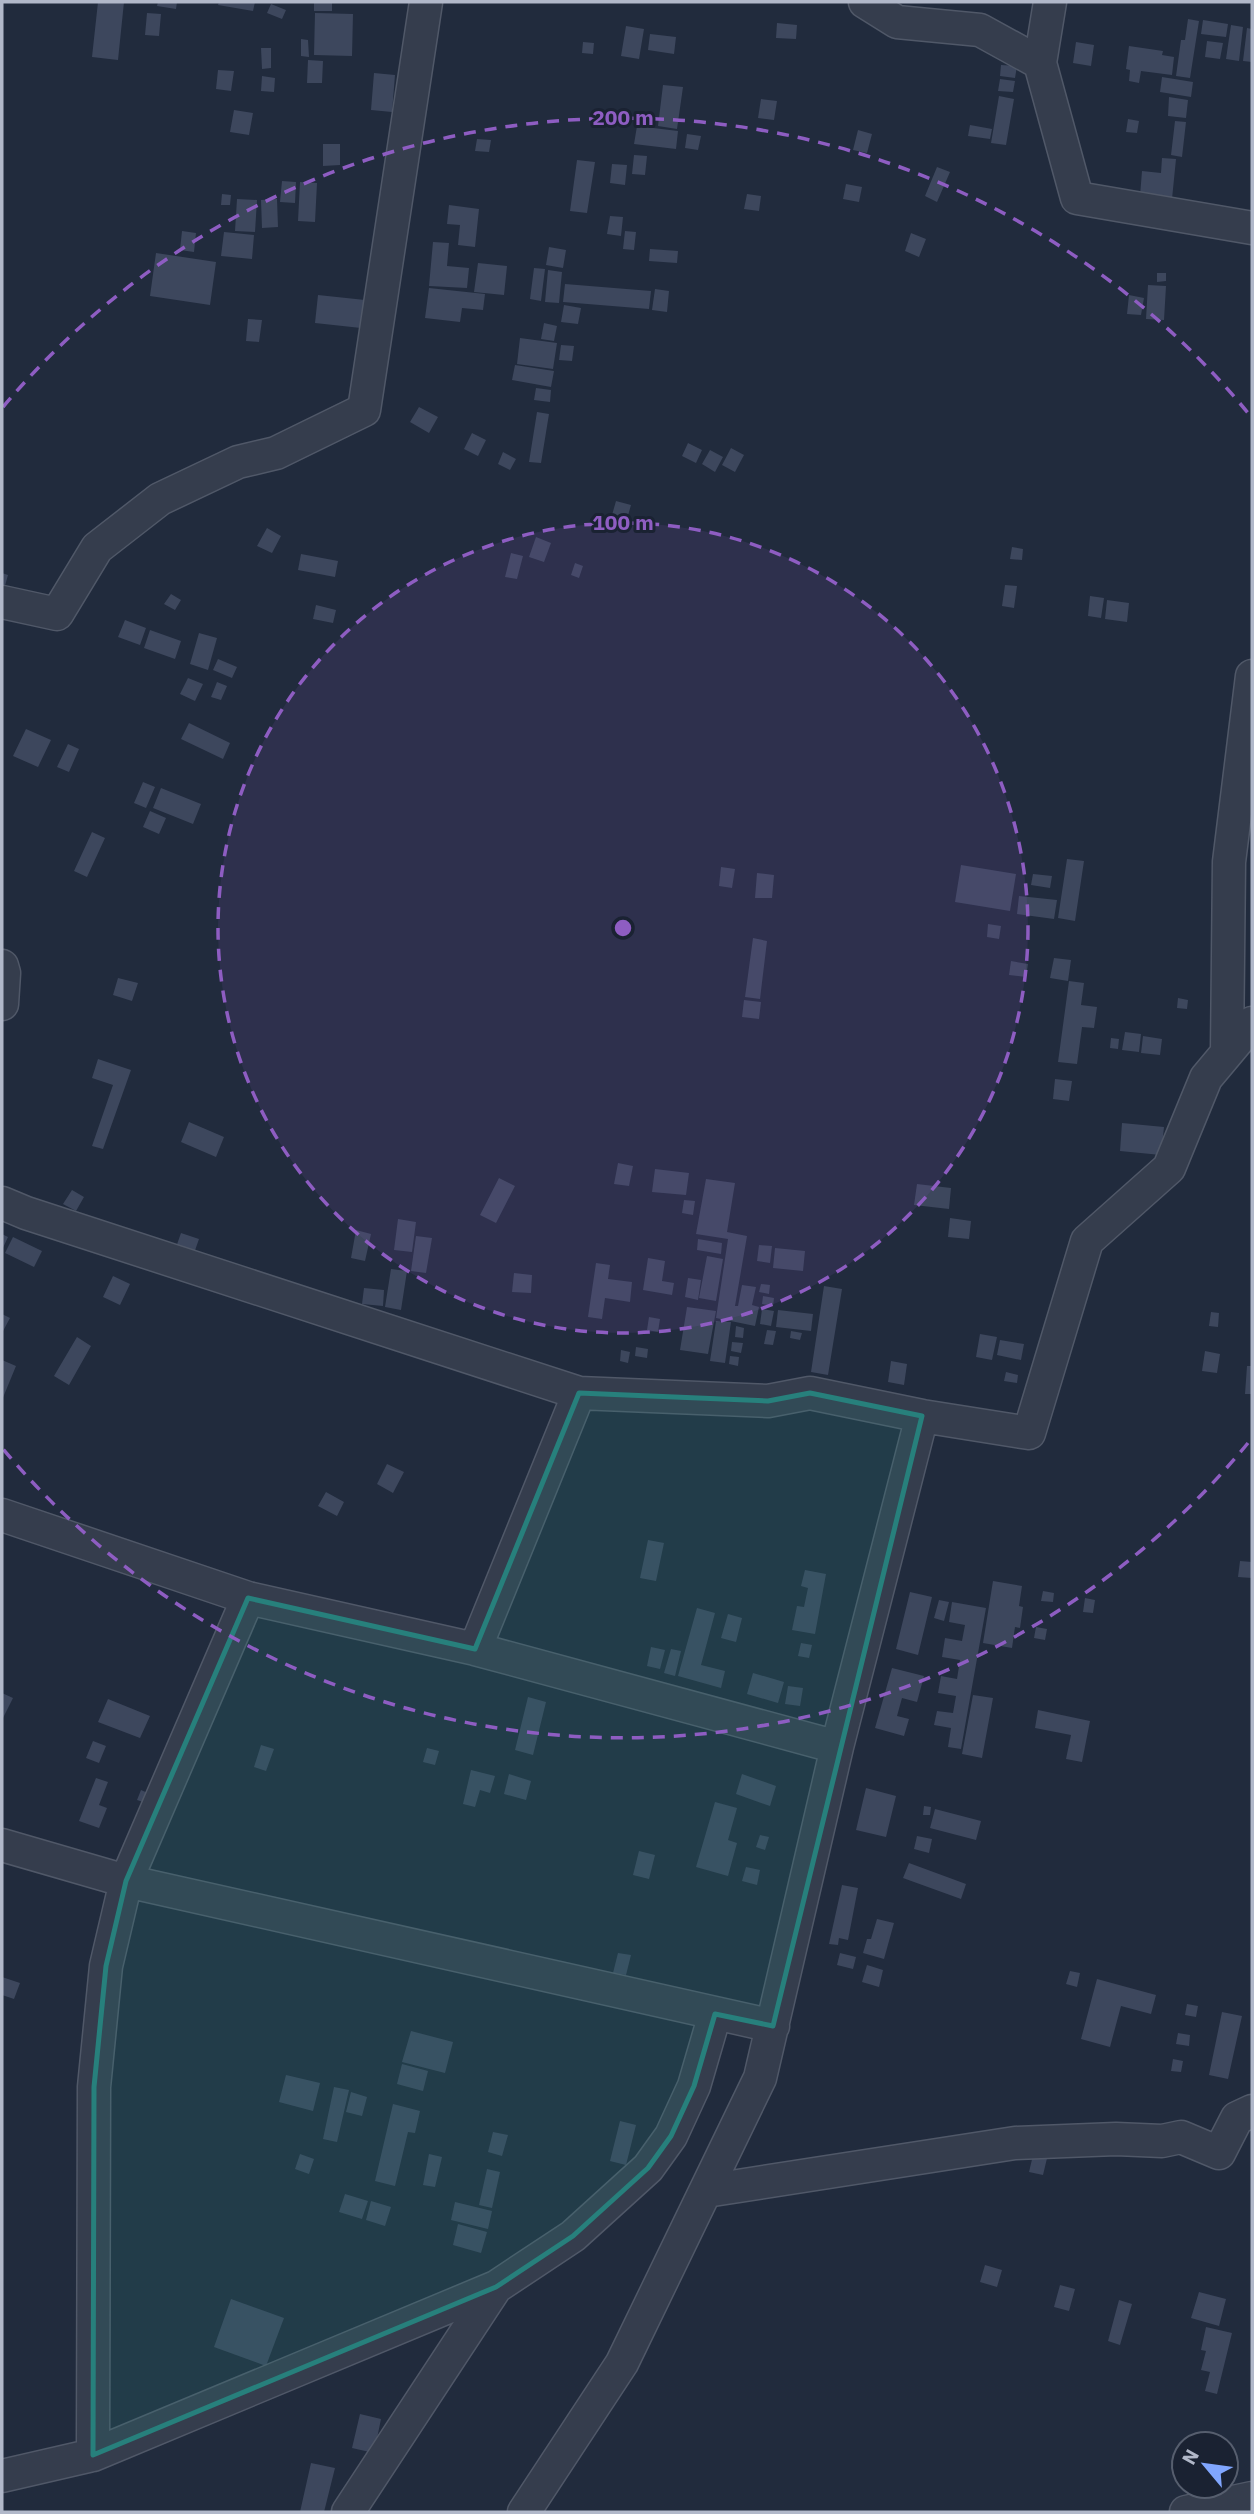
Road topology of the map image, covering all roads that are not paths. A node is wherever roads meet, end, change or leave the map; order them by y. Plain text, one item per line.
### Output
1 (426, 2) edge
2 (865, 2) edge
3 (1050, 2) edge
4 (1040, 63) junction
5 (1252, 228) edge
6 (2, 602) edge
7 (1252, 676) edge
8 (2, 966) edge
9 (2, 1004) edge
10 (1252, 1023) edge
11 (1227, 1052) junction
12 (2, 1203) edge
13 (579, 1393) junction
14 (922, 1416) junction
15 (2, 1515) edge
16 (248, 1598) junction
17 (475, 1649) junction
18 (837, 1747) junction
19 (2, 1845) edge
20 (127, 1881) junction
21 (715, 2014) junction
22 (773, 2026) junction
23 (1252, 2111) edge
24 (706, 2191) junction
25 (496, 2287) junction
26 (93, 2455) junction
27 (2, 2476) edge
28 (1252, 2498) edge
29 (348, 2512) edge
30 (524, 2512) edge
31 (1186, 2512) edge

1 - 6 street
2 - 4 street
3 - 4 street
4 - 5 street
7 - 11 street
8 - 9 street
10 - 11 street
11 - 14 street
12 - 13 street
13 - 14 street
13 - 17 street
14 - 18 street
15 - 16 street
16 - 17 street
16 - 20 street
17 - 18 street
18 - 22 street
19 - 20 street
20 - 21 street
20 - 26 street
21 - 22 street
21 - 25 street
22 - 24 street
23 - 24 street
24 - 30 street
25 - 26 street
25 - 29 street
26 - 27 street
28 - 31 street

